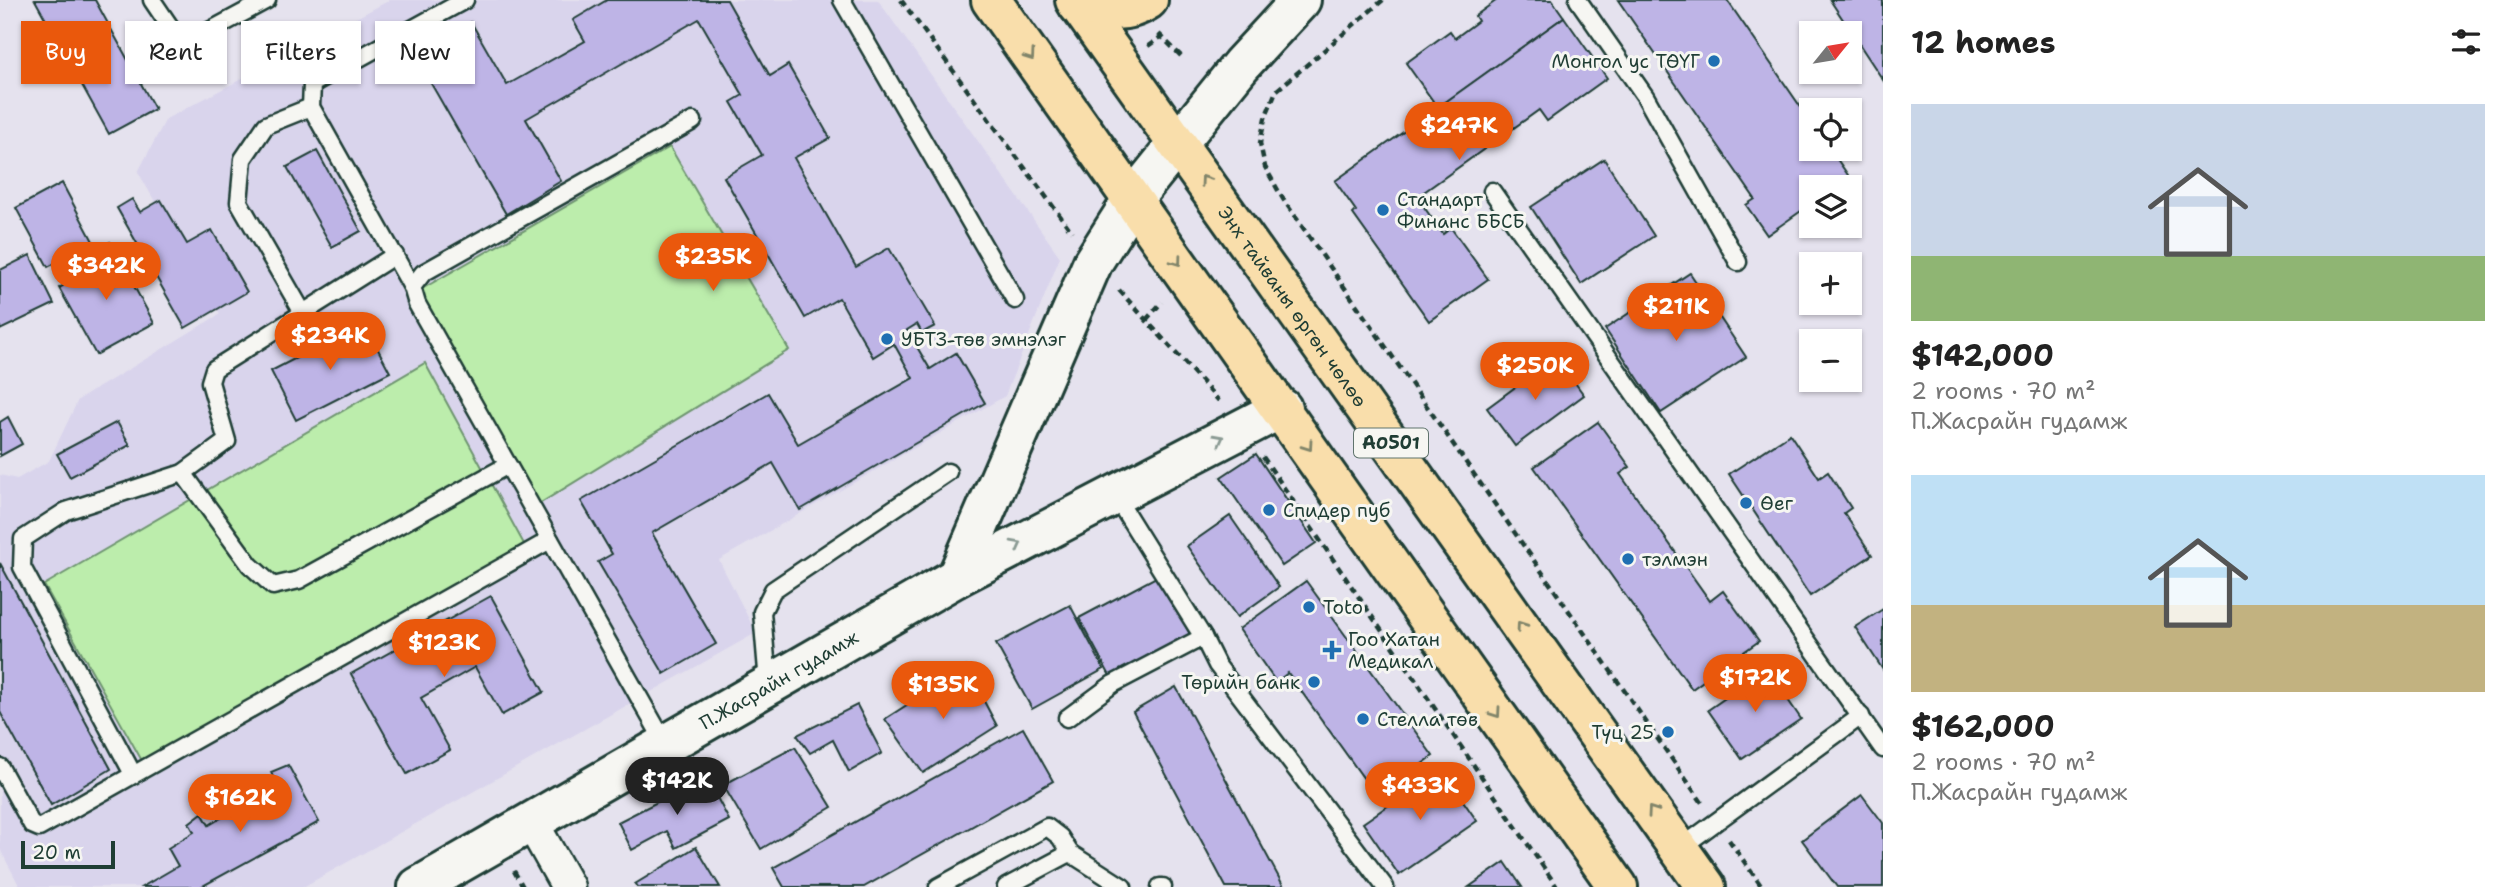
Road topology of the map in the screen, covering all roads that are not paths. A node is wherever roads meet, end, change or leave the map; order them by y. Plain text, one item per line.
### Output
1 (152, 0) edge
2 (267, 0) edge
3 (465, 0) edge
4 (842, 0) edge
5 (991, 0) edge
6 (1301, 0) edge
7 (1578, 0) edge
8 (1077, 2) edge
9 (1152, 16) edge
10 (311, 107) junction
11 (693, 121) dead end
12 (1180, 144) junction
13 (1492, 191) dead end
14 (1133, 199) junction
15 (395, 256) junction
16 (1738, 262) dead end
17 (412, 287) junction
18 (1015, 300) dead end
19 (303, 313) junction
20 (1282, 408) junction
21 (508, 465) junction
22 (948, 472) dead end
23 (183, 473) junction
24 (1114, 494) junction
25 (551, 540) junction
26 (957, 577) junction
27 (1203, 636) junction
28 (768, 683) junction
29 (1861, 716) junction
30 (1067, 718) dead end
31 (666, 745) junction
32 (1883, 749) edge
33 (0, 767) edge
34 (133, 774) junction
35 (532, 823) junction
36 (1679, 849) junction
37 (1070, 853) junction
38 (418, 887) edge
39 (568, 887) edge
40 (938, 887) edge
41 (1006, 887) edge
42 (1123, 887) edge
43 (1385, 887) edge
44 (1618, 887) edge
45 (1706, 887) edge

1 - 2 lane
3 - 10 lane
4 - 18 lane
5 -> 14 highway
6 - 12 street
7 - 16 lane
8 - 9 highway
8 - 12 highway, Энх тайваны өргөн чөлөө / A0501
10 - 15 lane
10 - 19 lane
11 - 17 lane
12 - 14 street
36 -> 12 highway, Энх тайваны өргөн чөлөө / A0501
13 - 29 lane
14 -> 20 highway
14 - 26 street
15 - 17 lane
15 - 19 lane
17 - 21 lane
19 - 23 lane
24 -> 20 street, П.Жасрайн гудамж
20 -> 44 highway
21 - 23 lane
21 - 25 lane
22 - 28 lane
23 - 34 lane
26 -> 24 street, П.Жасрайн гудамж
24 - 27 lane
25 - 31 lane
25 - 34 lane
26 - 28 street, П.Жасрайн гудамж
27 - 30 lane
27 - 43 lane
28 - 31 street, П.Жасрайн гудамж
29 - 32 lane
29 - 36 lane
31 - 35 street, П.Жасрайн гудамж
33 - 34 lane
35 - 38 street, П.Жасрайн гудамж
35 - 39 street
36 - 45 highway, Энх тайваны өргөн чөлөө / A0501
37 - 40 lane
37 - 41 lane
37 - 42 lane

